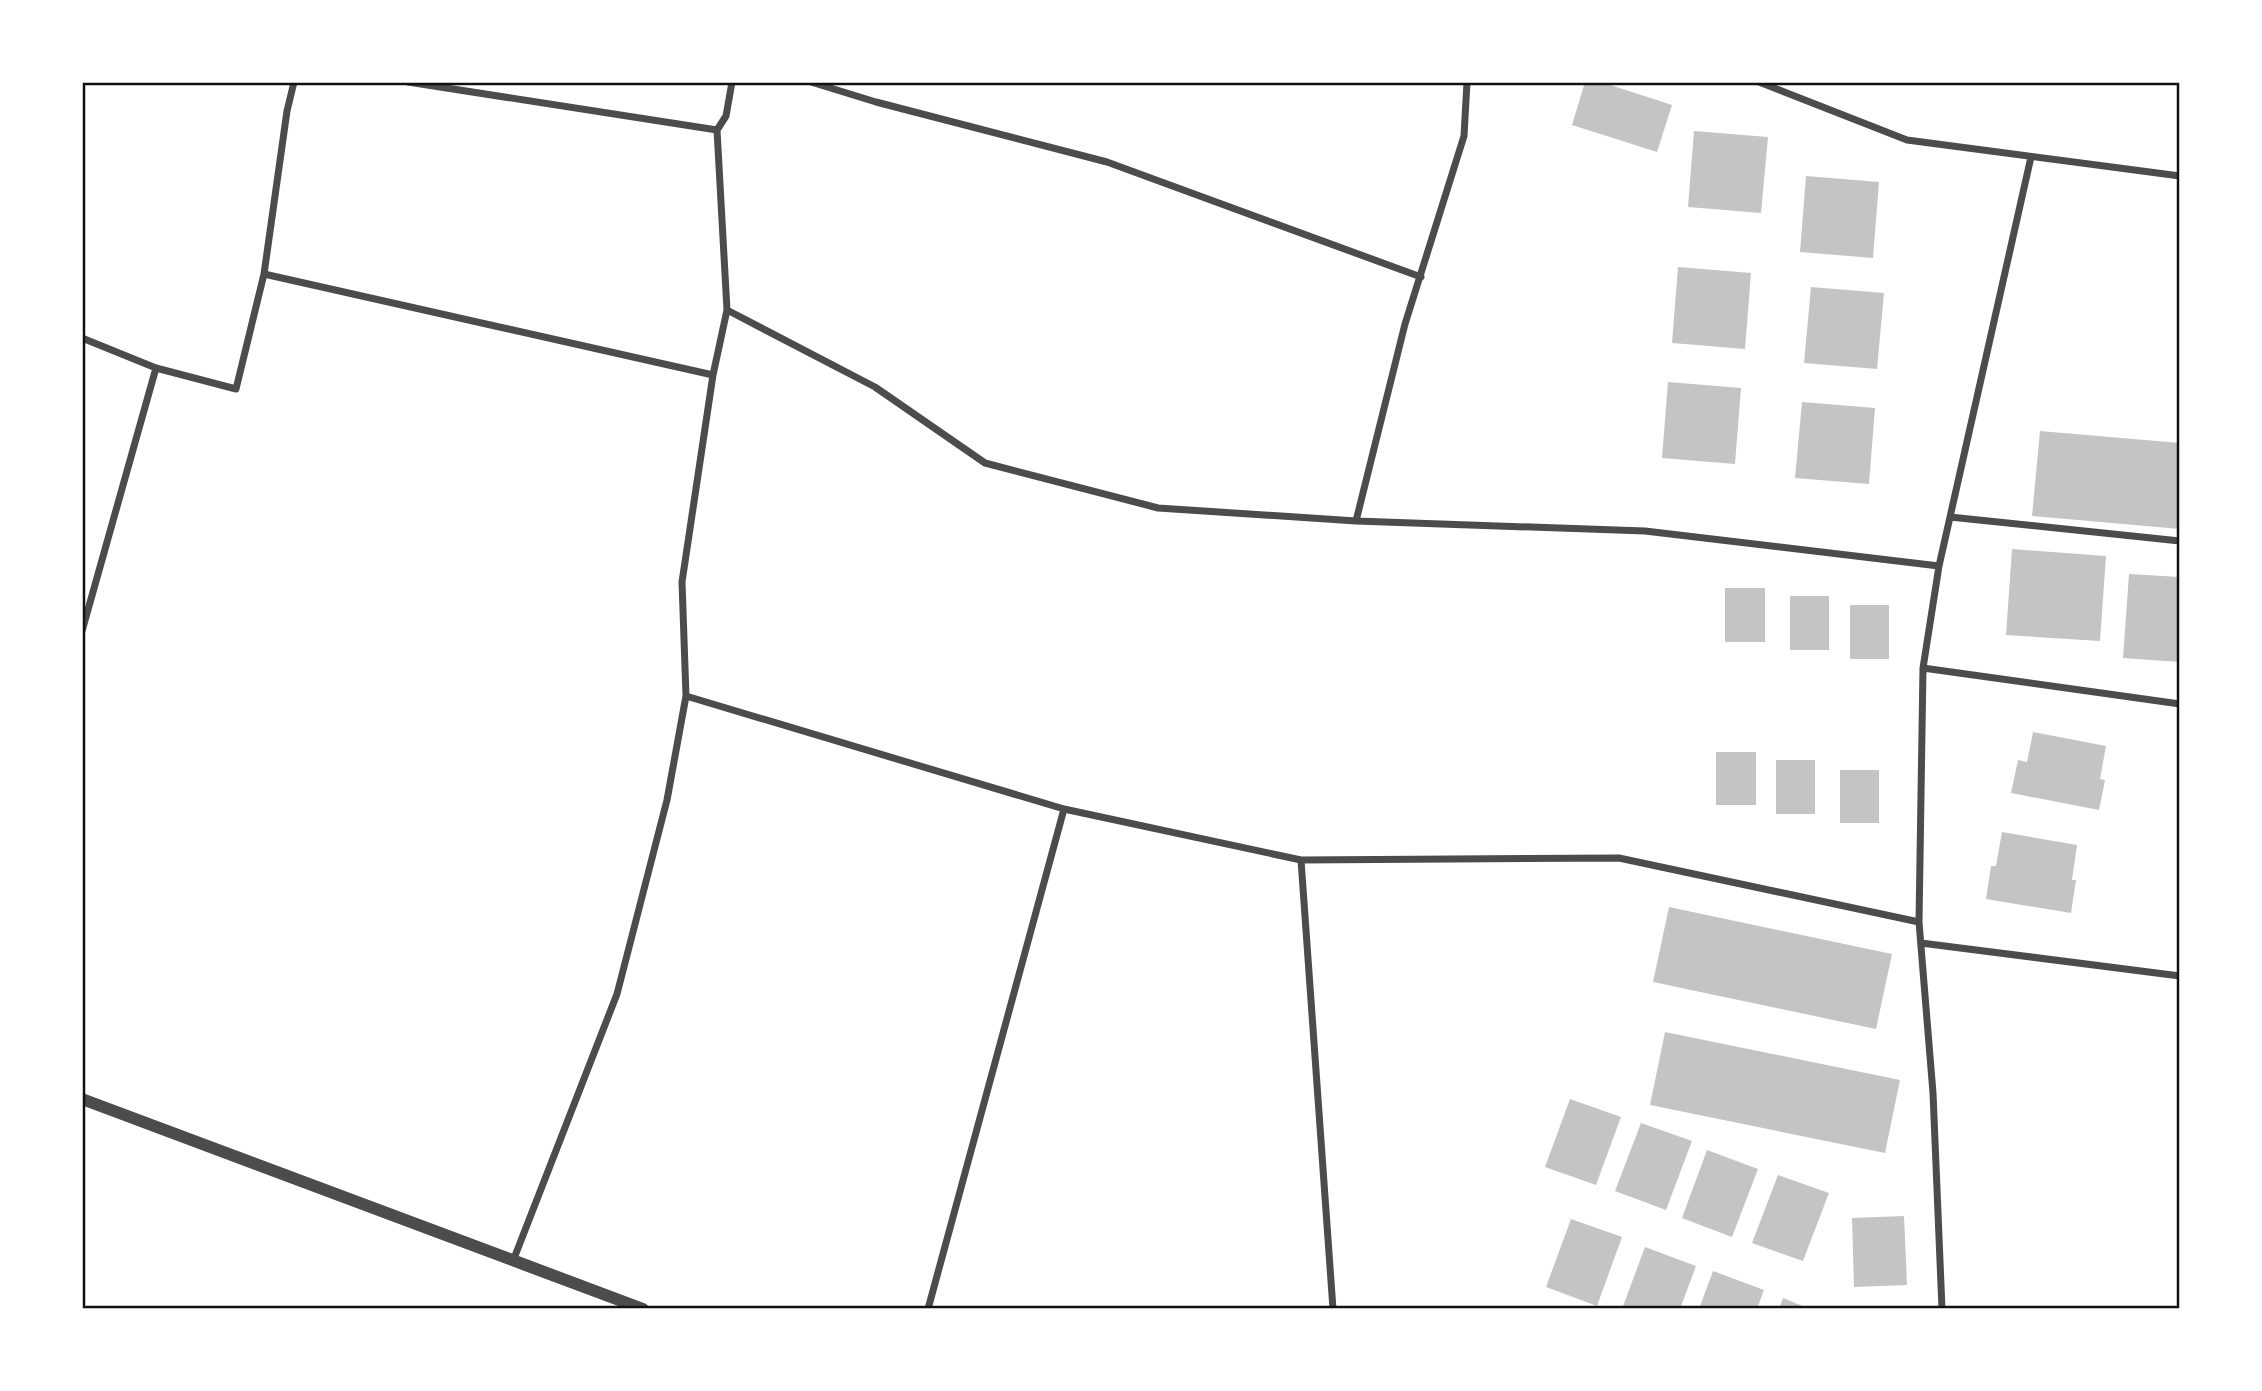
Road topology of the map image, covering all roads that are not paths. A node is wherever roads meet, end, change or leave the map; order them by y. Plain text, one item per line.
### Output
1 (295, 82) edge
2 (408, 82) edge
3 (732, 82) edge
4 (811, 82) edge
5 (1467, 82) edge
6 (1759, 82) edge
7 (718, 130) junction
8 (2031, 157) junction
9 (2180, 176) edge
10 (264, 274) junction
11 (1421, 277) junction
12 (727, 310) junction
13 (82, 338) edge
14 (156, 368) junction
15 (713, 374) junction
16 (1950, 517) junction
17 (1356, 520) junction
18 (2180, 541) edge
19 (1939, 566) junction
20 (82, 631) edge
21 (1923, 668) junction
22 (686, 695) junction
23 (2180, 704) edge
24 (1064, 809) junction
25 (1301, 860) junction
26 (1919, 922) junction
27 (1921, 943) junction
28 (2180, 976) edge
29 (82, 1099) edge
30 (513, 1261) junction
31 (643, 1309) edge
32 (928, 1309) edge
33 (1333, 1309) edge
34 (1942, 1309) edge

1 - 10 street
2 - 7 street
3 - 7 street
4 - 11 street
5 - 11 street
6 - 8 street
7 - 12 street
8 - 9 street
8 - 16 street
10 - 14 street
10 - 15 street
11 - 17 street
12 - 15 street
12 - 17 street
13 - 14 street
14 - 20 street
15 - 22 street
16 - 18 street
16 - 19 street
17 - 19 street
19 - 21 street
21 - 23 street
21 - 26 street
22 - 24 street
22 - 30 street
24 - 25 street
24 - 32 street
25 - 26 street
25 - 33 street
26 - 27 street
27 - 28 street
27 - 34 street
29 - 30 street
30 - 31 street

